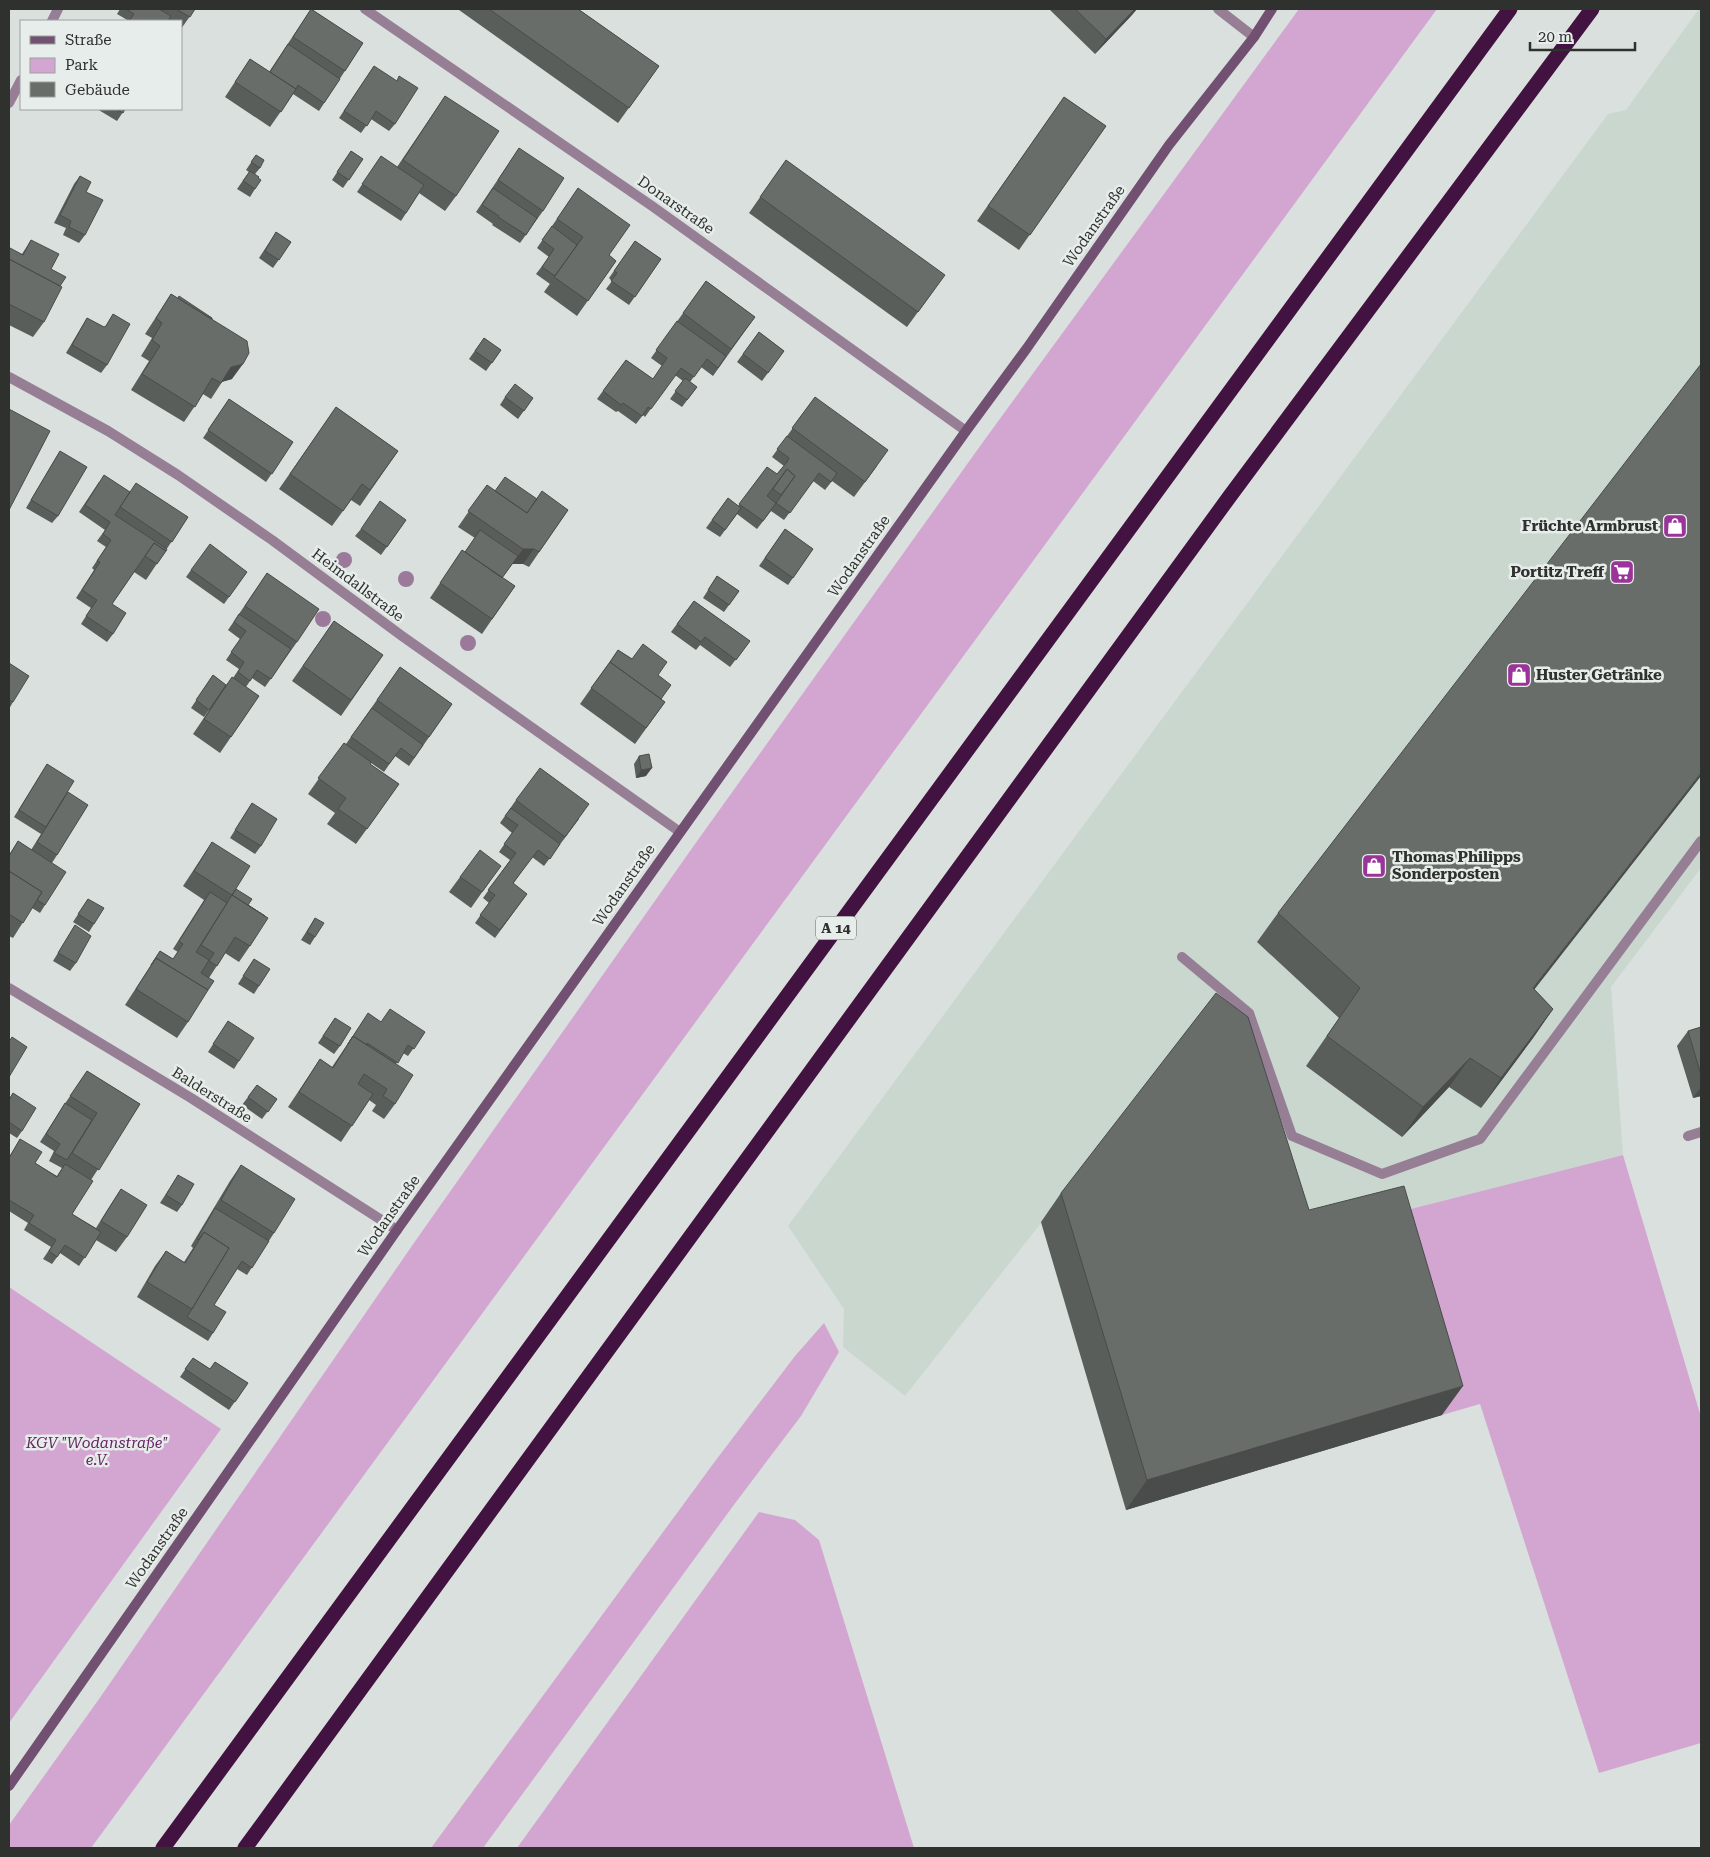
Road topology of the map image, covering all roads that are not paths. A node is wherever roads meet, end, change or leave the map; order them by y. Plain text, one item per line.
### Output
1 (365, 9) edge
2 (1218, 9) edge
3 (1272, 9) edge
4 (1510, 9) edge
5 (1592, 9) edge
6 (1254, 37) junction
7 (20, 82) edge
8 (9, 104) edge
9 (9, 377) edge
10 (966, 431) junction
11 (680, 832) junction
12 (1701, 841) edge
13 (1182, 957) dead end
14 (9, 988) edge
15 (1701, 1132) edge
16 (1688, 1136) dead end
17 (397, 1230) junction
18 (9, 1786) edge
19 (163, 1848) edge
20 (245, 1848) edge

1 - 10 street, Donarstraße
2 - 6 street
3 - 6 street, Wodanstraße
4 - 19 highway, A 14
5 - 20 highway
6 - 10 street, Wodanstraße
7 - 8 street
9 - 11 street, Heimdallstraße
10 - 11 street, Wodanstraße
11 - 17 street, Wodanstraße
12 - 13 street
14 - 17 street, Balderstraße
15 - 16 street
17 - 18 street, Wodanstraße

